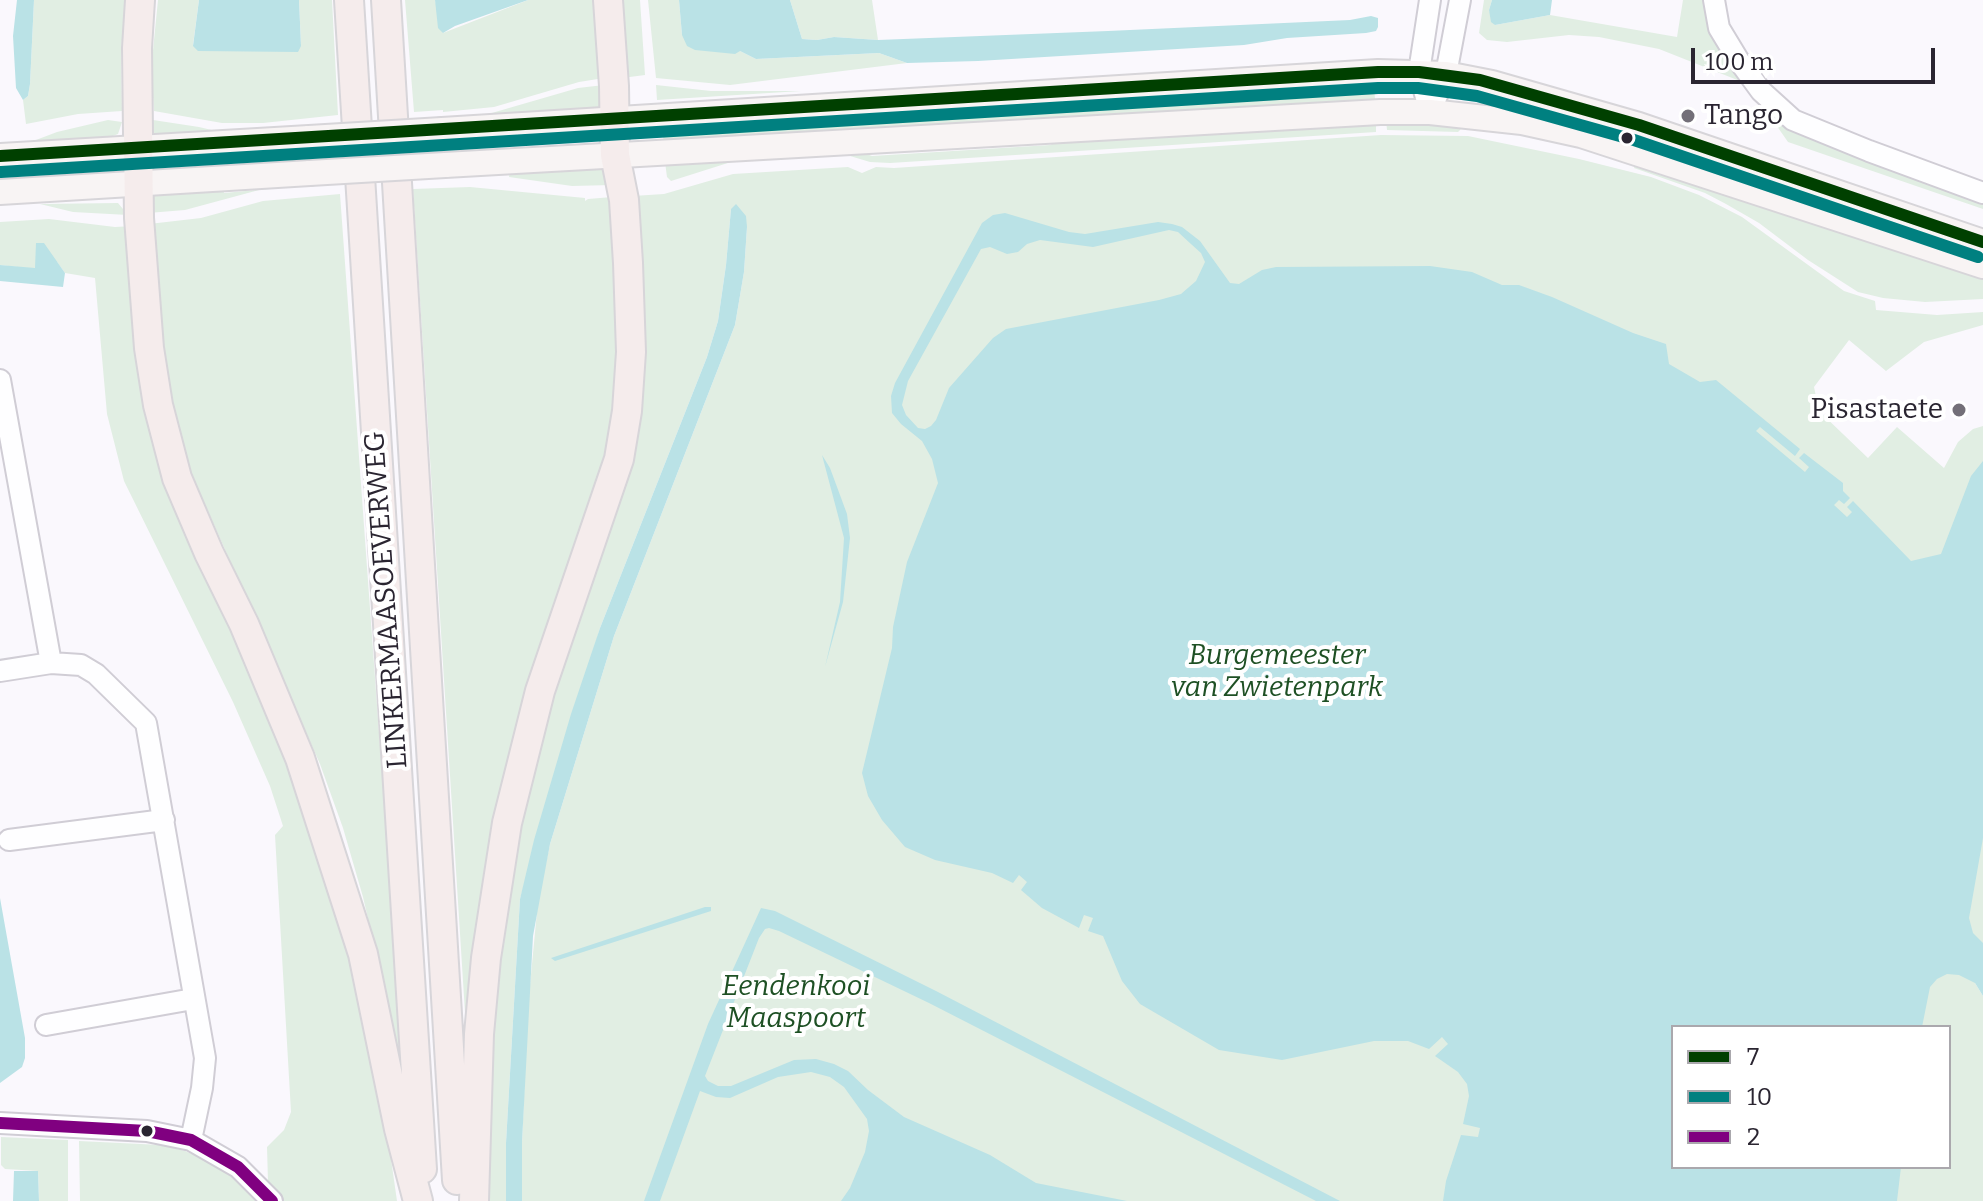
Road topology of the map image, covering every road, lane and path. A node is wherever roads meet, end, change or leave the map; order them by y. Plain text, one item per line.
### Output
1 (140, 0) edge
2 (349, 0) edge
3 (386, 0) edge
4 (608, 0) edge
5 (1430, 0) edge
6 (1460, 0) edge
7 (1714, 0) edge
8 (1419, 72) junction
9 (1446, 74) junction
10 (1430, 112) junction
11 (613, 119) junction
12 (138, 148) junction
13 (615, 155) junction
14 (0, 156) edge
15 (139, 184) junction
16 (0, 192) edge
17 (1983, 193) edge
18 (1983, 242) edge
19 (1983, 266) edge
20 (0, 380) edge
21 (51, 663) junction
22 (0, 671) edge
23 (164, 820) junction
24 (9, 840) dead end
25 (193, 999) junction
26 (46, 1025) dead end
27 (0, 1123) edge
28 (191, 1140) junction
29 (272, 1201) edge
30 (418, 1201) edge
31 (424, 1201) edge
32 (458, 1201) edge
33 (474, 1201) edge

1 - 12 highway
2 - 31 highway, LINKERMAASOEVERWEG
3 - 32 highway, LINKERMAASOEVERWEG
4 - 11 highway
5 - 8 street
6 - 9 street
7 - 17 street
8 - 9 main road
8 - 10 street
8 - 11 main road
9 - 10 street
9 - 18 main road
10 - 13 main road
10 - 19 main road
11 - 12 main road, bridge
11 - 13 highway
12 - 14 main road
12 - 15 highway
13 - 15 main road, bridge
13 - 33 highway
15 - 16 main road
15 - 30 highway
20 - 21 street
21 - 22 street
21 - 23 street
23 - 24 street
23 - 25 street
25 - 26 street
25 - 28 street
27 - 28 street
28 - 29 street

